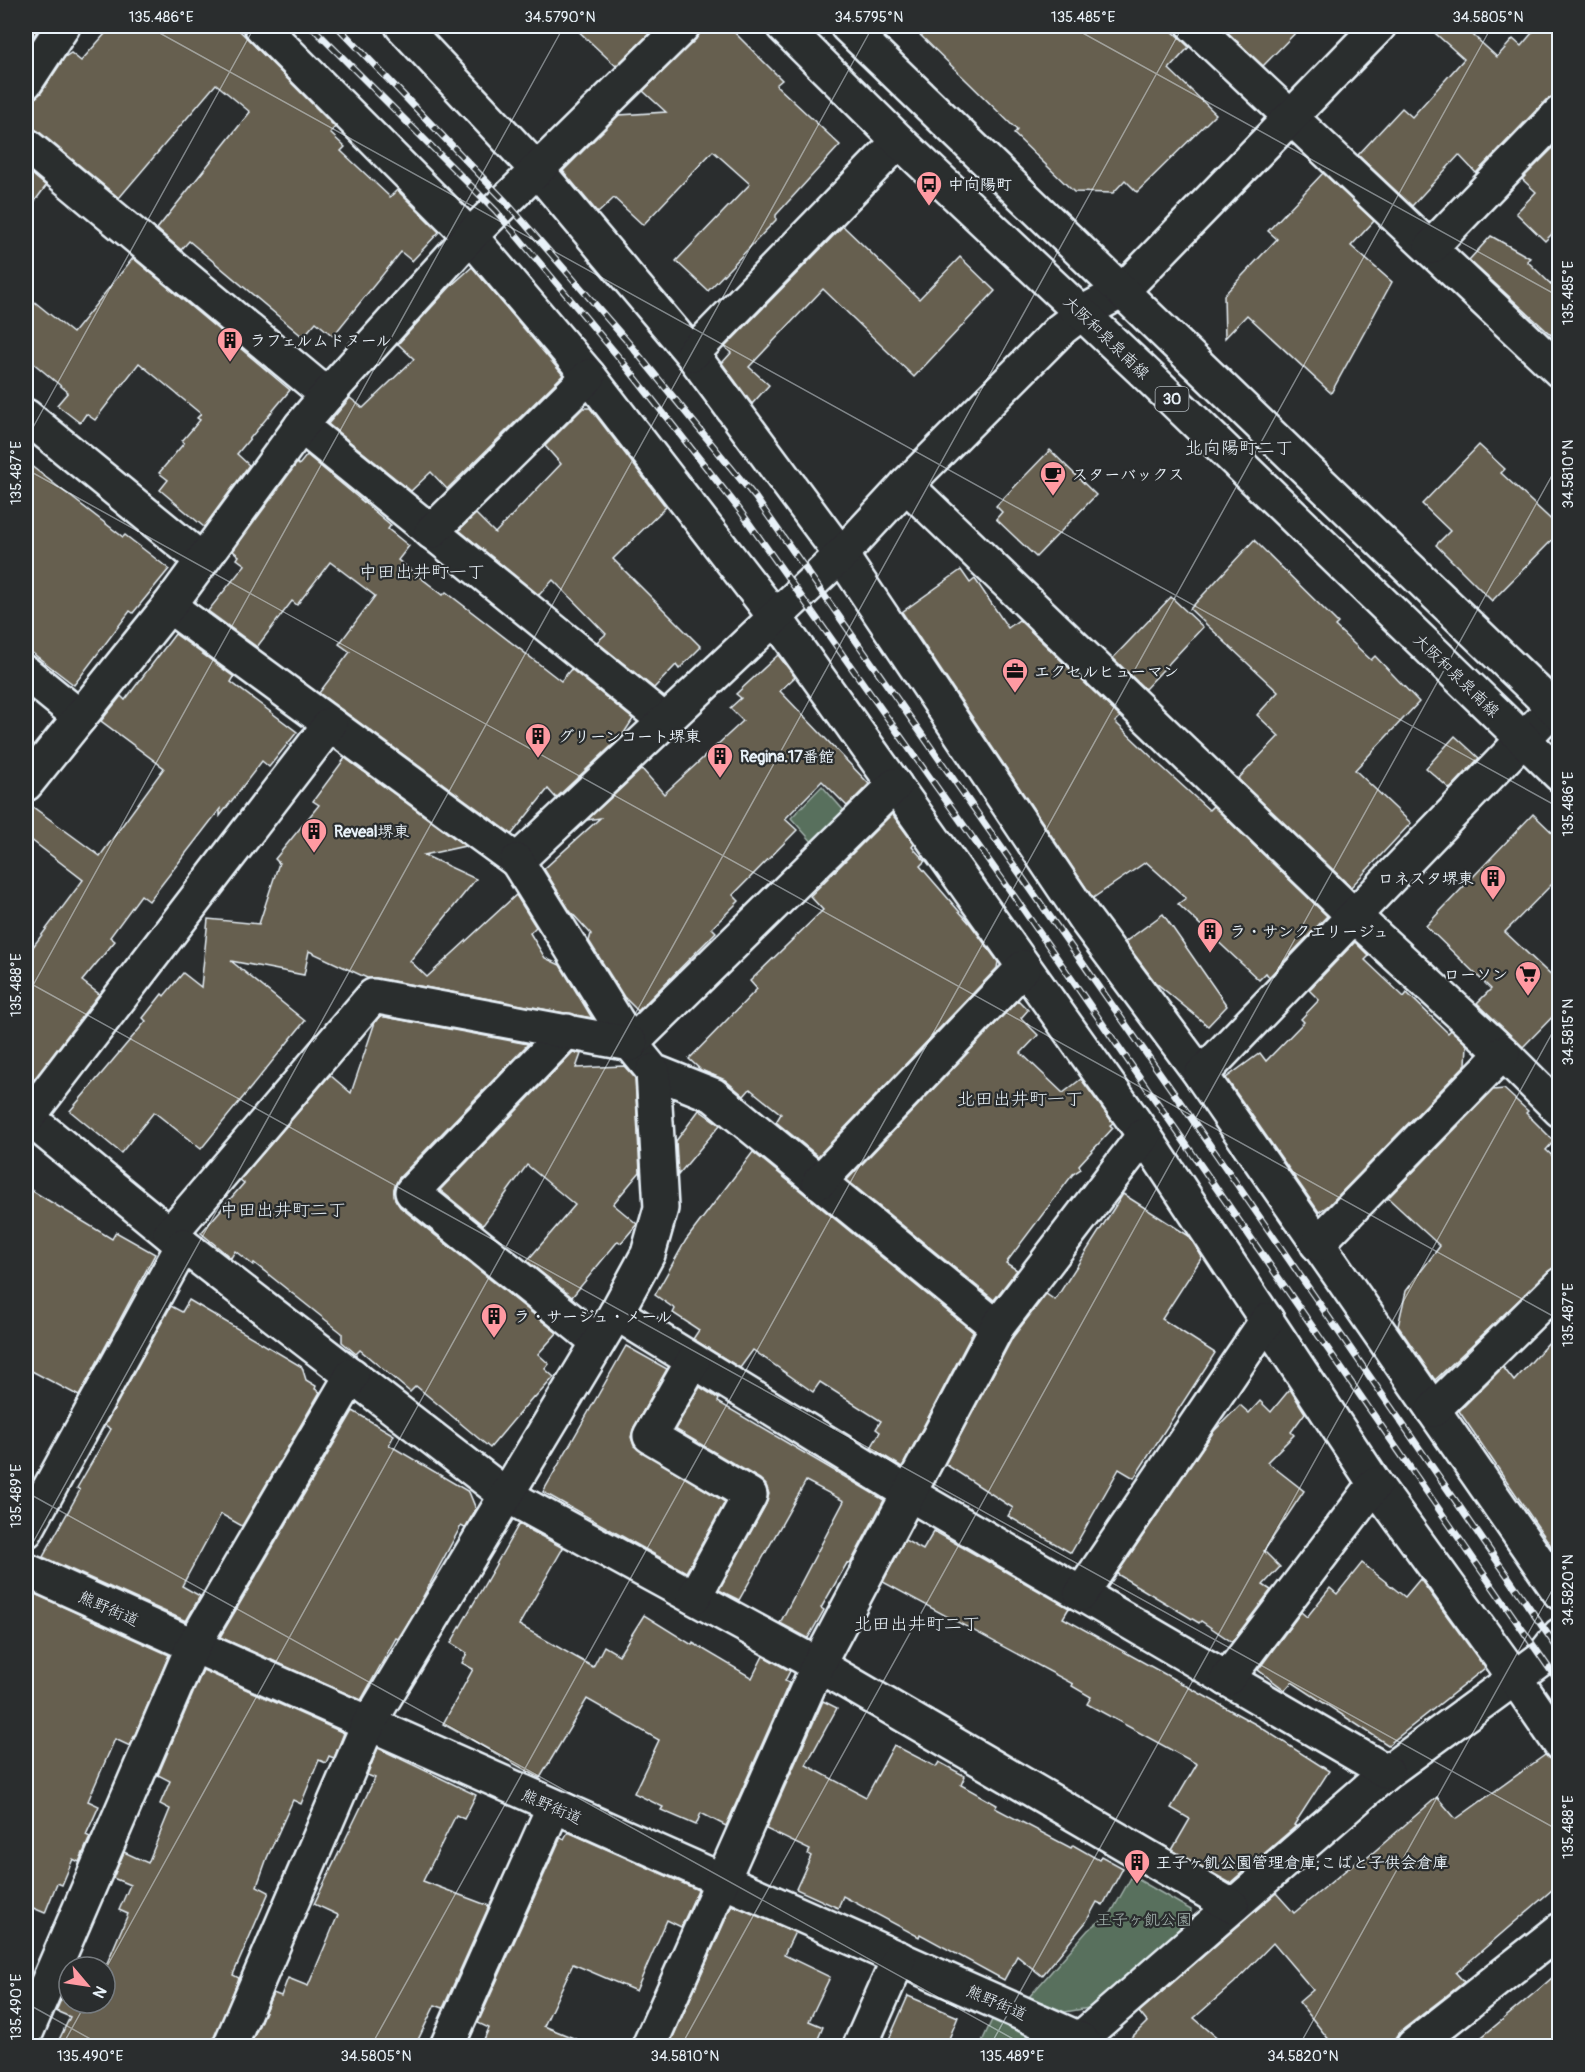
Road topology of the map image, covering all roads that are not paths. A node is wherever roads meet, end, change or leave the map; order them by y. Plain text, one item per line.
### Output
1 (63, 26) edge
2 (261, 26) edge
3 (402, 26) edge
4 (683, 26) edge
5 (783, 26) edge
6 (847, 26) edge
7 (1194, 26) edge
8 (1379, 26) edge
9 (26, 82) edge
10 (1560, 113) edge
11 (1289, 118) junction
12 (899, 141) junction
13 (26, 145) edge
14 (538, 171) junction
15 (470, 236) junction
16 (1431, 247) junction
17 (1122, 291) junction
18 (1082, 313) junction
19 (692, 354) junction
20 (1560, 371) edge
21 (589, 376) junction
22 (327, 395) junction
23 (26, 416) edge
24 (301, 426) junction
25 (906, 485) junction
26 (431, 532) junction
27 (841, 555) junction
28 (202, 560) junction
29 (169, 606) junction
30 (775, 617) junction
31 (26, 673) edge
32 (1557, 708) edge
33 (80, 717) junction
34 (665, 721) junction
35 (330, 724) junction
36 (1523, 739) junction
37 (1560, 775) edge
38 (26, 784) edge
39 (895, 785) junction
40 (517, 861) junction
41 (1354, 916) junction
42 (1024, 967) junction
43 (567, 1031) junction
44 (631, 1044) junction
45 (1503, 1053) junction
46 (653, 1071) junction
47 (1201, 1075) junction
48 (1560, 1110) edge
49 (26, 1118) edge
50 (1144, 1135) junction
51 (819, 1182) junction
52 (176, 1239) junction
53 (1317, 1244) junction
54 (1560, 1285) edge
55 (616, 1313) junction
56 (1267, 1320) junction
57 (997, 1327) junction
58 (598, 1342) junction
59 (693, 1361) junction
60 (352, 1375) junction
61 (1433, 1410) junction
62 (1375, 1484) junction
63 (908, 1493) junction
64 (506, 1495) junction
65 (26, 1531) edge
66 (26, 1570) edge
67 (1560, 1593) edge
68 (1081, 1594) junction
69 (694, 1597) junction
70 (1560, 1635) edge
71 (194, 1646) junction
72 (818, 1665) junction
73 (1515, 1678) junction
74 (1227, 1679) junction
75 (368, 1725) junction
76 (1560, 1744) edge
77 (1386, 1772) junction
78 (554, 1806) junction
79 (723, 1881) junction
80 (1233, 1906) junction
81 (1560, 1930) edge
82 (899, 1958) junction
83 (26, 2033) edge
84 (1081, 2044) edge
85 (230, 2046) edge
86 (447, 2046) edge
87 (650, 2046) edge
88 (860, 2046) edge
89 (1413, 2046) edge

1 - 9 street
2 - 15 street
3 - 14 street
4 - 14 street
5 - 12 street, 大阪和泉泉南線 / 30
6 - 17 street, 30
7 - 11 street
8 - 11 street
10 - 16 street
11 - 16 street
11 - 17 street
12 - 18 street, 大阪和泉泉南線 / 30
12 - 19 street
13 - 22 street
14 - 15 street
14 - 19 street
15 - 21 street
15 - 22 street
16 - 20 street
17 - 18 street
17 - 32 street, 30
18 - 25 street
18 - 36 street, 大阪和泉泉南線 / 30
19 - 27 street
21 - 26 street
21 - 30 street
22 - 24 street
23 - 28 street
24 - 26 street
24 - 28 street
25 - 27 street
25 - 41 street
26 - 34 street
27 - 30 street
27 - 47 street
28 - 29 street
29 - 33 street
29 - 35 street
30 - 34 street
30 - 39 street
31 - 33 street
32 - 36 street
33 - 38 street
34 - 40 street
35 - 40 street
35 - 49 street
36 - 37 street, 大阪和泉泉南線 / 30
36 - 41 street
39 - 42 street
39 - 44 street
40 - 44 street
41 - 45 street
41 - 47 street
42 - 50 street
42 - 51 street
43 - 44 street
43 - 52 street
43 - 58 street
44 - 46 street
45 - 48 street
45 - 53 street
46 - 51 street
46 - 55 street
47 - 53 street
49 - 52 street
50 - 56 street
50 - 57 street
51 - 57 street
52 - 60 street
52 - 65 street
53 - 61 street
54 - 61 street
55 - 58 street
55 - 59 street
56 - 62 street
56 - 68 street
57 - 63 street
58 - 64 street
59 - 63 street
59 - 69 street
60 - 64 street
60 - 71 street
61 - 67 street
62 - 73 street
62 - 74 street
63 - 68 street
63 - 72 street
64 - 69 street
64 - 75 street
66 - 71 street, 熊野街道
68 - 74 street
69 - 72 street
70 - 73 street
71 - 75 street, 熊野街道
71 - 83 street
72 - 79 street
72 - 80 street
73 - 76 street
73 - 77 street
74 - 77 street
75 - 78 street, 熊野街道
75 - 85 street
77 - 80 street
78 - 79 street, 熊野街道
78 - 86 street
79 - 82 street, 熊野街道
79 - 87 street
80 - 84 street
81 - 89 street
82 - 84 street, 熊野街道
82 - 88 street

